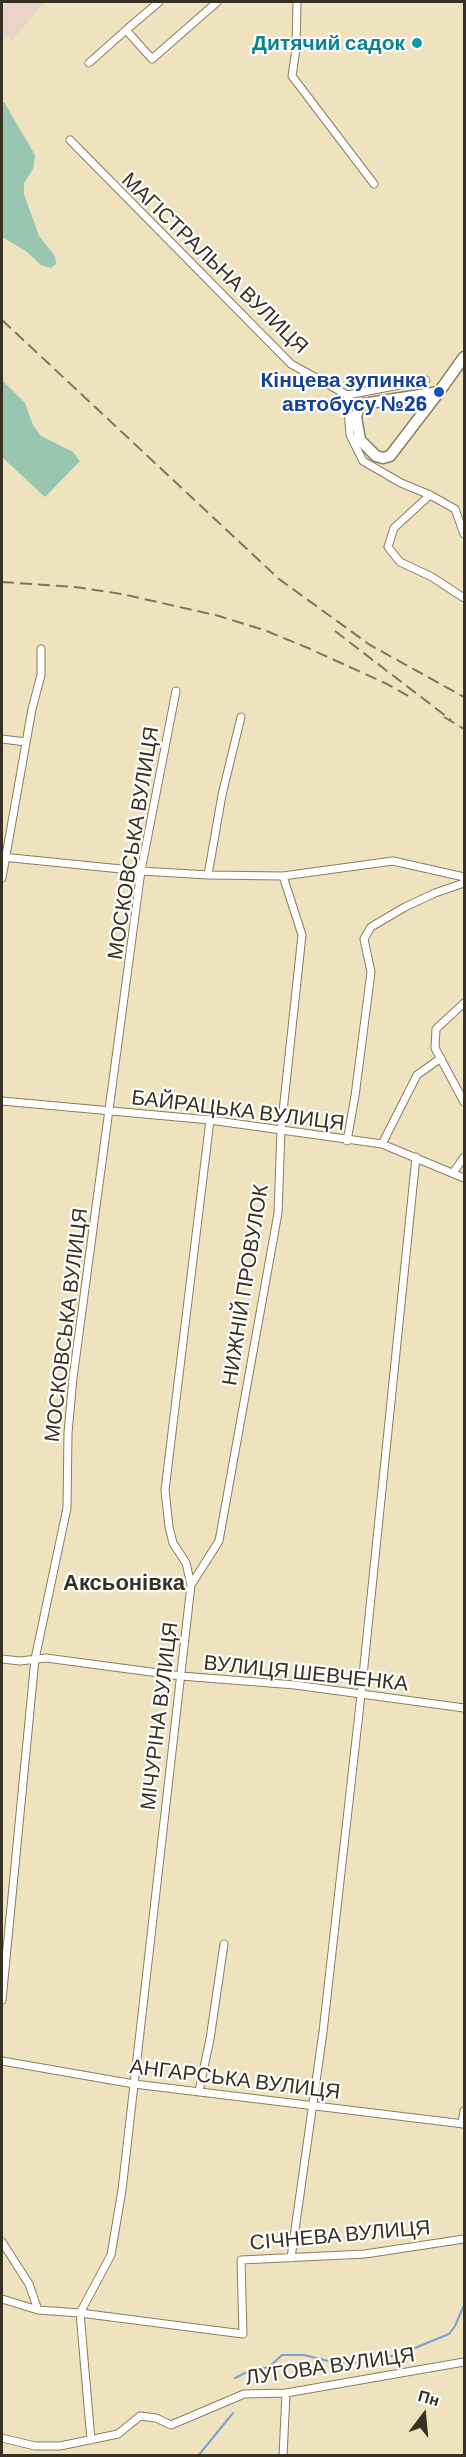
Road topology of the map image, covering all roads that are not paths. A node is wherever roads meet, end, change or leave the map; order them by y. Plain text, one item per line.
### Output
1 (159, 2) edge
2 (217, 2) edge
3 (297, 2) edge
4 (126, 30) junction
5 (89, 63) dead end
6 (70, 140) dead end
7 (374, 184) dead end
8 (465, 357) edge
9 (426, 380) dead end
10 (439, 392) junction
11 (347, 395) junction
12 (430, 495) junction
13 (455, 509) junction
14 (465, 520) edge
15 (465, 534) edge
16 (465, 598) edge
17 (41, 649) dead end
18 (176, 691) dead end
19 (241, 717) dead end
20 (2, 740) edge
21 (26, 742) junction
22 (4, 857) edge
23 (141, 871) junction
24 (208, 875) junction
25 (283, 876) junction
26 (465, 877) edge
27 (2, 878) edge
28 (465, 883) edge
29 (465, 1003) edge
30 (441, 1058) junction
31 (2, 1101) edge
32 (465, 1102) edge
33 (110, 1110) junction
34 (210, 1120) junction
35 (281, 1131) junction
36 (347, 1141) junction
37 (382, 1144) junction
38 (416, 1157) junction
39 (465, 1157) edge
40 (453, 1173) junction
41 (465, 1178) edge
42 (191, 1585) junction
43 (2, 1659) edge
44 (35, 1659) junction
45 (181, 1676) junction
46 (361, 1695) junction
47 (465, 1708) edge
48 (224, 1944) dead end
49 (2, 2000) edge
50 (2, 2061) edge
51 (134, 2084) junction
52 (199, 2091) junction
53 (312, 2106) junction
54 (465, 2111) edge
55 (463, 2124) edge
56 (465, 2239) edge
57 (2, 2242) edge
58 (291, 2258) junction
59 (2, 2299) edge
60 (38, 2310) junction
61 (80, 2313) junction
62 (465, 2362) edge
63 (286, 2393) junction
64 (2, 2438) edge
65 (91, 2440) junction
66 (283, 2456) edge

1 - 4 street
2 - 4 street
3 - 7 street
4 - 5 street
6 - 11 street, МАГІСТРАЛЬНА ВУЛИЦЯ
8 - 10 street
9 - 11 street
10 - 10 street
11 - 12 street
12 - 13 street
12 - 16 street
13 - 14 street
13 - 15 street
17 - 21 street
18 - 23 street, МОСКОВСЬКА ВУЛИЦЯ
19 - 24 street
20 - 21 street
21 - 22 street
22 - 23 street
22 - 27 street
23 - 24 street
23 - 33 street, МОСКОВСЬКА ВУЛИЦЯ
24 - 25 street
25 - 26 street
25 - 35 street, НИЖНІЙ ПРОВУЛОК
28 - 36 street
29 - 30 street
30 - 32 street
30 - 37 street
31 - 33 street, БАЙРАЦЬКА ВУЛИЦЯ
33 - 34 street, БАЙРАЦЬКА ВУЛИЦЯ
33 - 44 street, МОСКОВСЬКА ВУЛИЦЯ
34 - 35 street, БАЙРАЦЬКА ВУЛИЦЯ
34 - 42 street, МІЧУРІНА ВУЛИЦЯ
35 - 36 street, БАЙРАЦЬКА ВУЛИЦЯ
35 - 42 street, НИЖНІЙ ПРОВУЛОК
36 - 37 street, БАЙРАЦЬКА ВУЛИЦЯ
37 - 38 street, БАЙРАЦЬКА ВУЛИЦЯ
38 - 40 street, БАЙРАЦЬКА ВУЛИЦЯ
38 - 46 street
39 - 40 street
40 - 41 street, БАЙРАЦЬКА ВУЛИЦЯ
42 - 45 street, МІЧУРІНА ВУЛИЦЯ
43 - 44 street, ВУЛИЦЯ ШЕВЧЕНКА
44 - 45 street, ВУЛИЦЯ ШЕВЧЕНКА
44 - 49 street, МОСКОВСЬКА ВУЛИЦЯ
45 - 46 street, ВУЛИЦЯ ШЕВЧЕНКА
45 - 51 street, МІЧУРІНА ВУЛИЦЯ
46 - 47 street, ВУЛИЦЯ ШЕВЧЕНКА
46 - 53 street
48 - 52 street
50 - 51 street, АНГАРСЬКА ВУЛИЦЯ
51 - 52 street, АНГАРСЬКА ВУЛИЦЯ
51 - 61 street, МІЧУРІНА ВУЛИЦЯ
52 - 53 street, АНГАРСЬКА ВУЛИЦЯ
53 - 55 street, АНГАРСЬКА ВУЛИЦЯ
53 - 58 street
54 - 55 street
56 - 58 street, СІЧНЕВА ВУЛИЦЯ
57 - 60 street
58 - 61 street, СІЧНЕВА ВУЛИЦЯ
59 - 60 street
60 - 61 street
61 - 65 street
62 - 63 street, ЛУГОВА ВУЛИЦЯ
63 - 65 street, ЛУГОВА ВУЛИЦЯ
63 - 66 street
64 - 65 street, ЛУГОВА ВУЛИЦЯ

